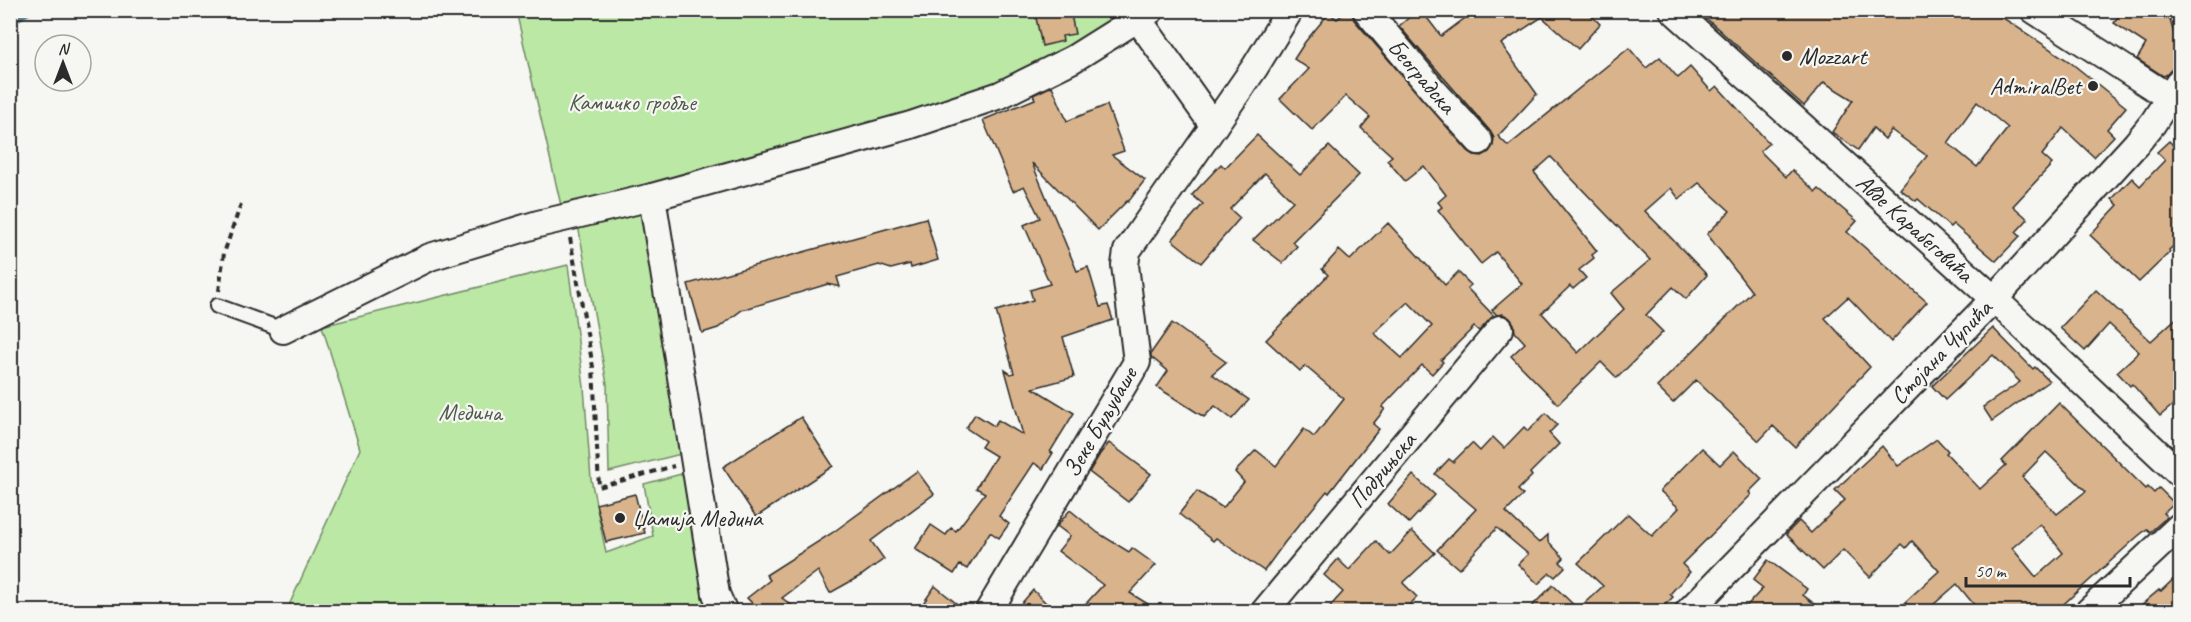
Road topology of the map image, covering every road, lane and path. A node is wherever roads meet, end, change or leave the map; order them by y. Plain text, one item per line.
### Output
1 (1290, 10) edge
2 (1366, 10) edge
3 (1673, 10) edge
4 (2034, 10) edge
5 (1144, 15) edge
6 (2175, 89) edge
7 (1214, 126) junction
8 (1479, 141) dead end
9 (652, 197) junction
10 (242, 201) dead end
11 (566, 218) junction
12 (1994, 299) junction
13 (217, 306) joint
14 (1500, 329) dead end
15 (283, 330) joint
16 (695, 460) junction
17 (2181, 474) edge
18 (2181, 526) edge
19 (724, 612) edge
20 (988, 612) edge
21 (1264, 612) edge
22 (1688, 612) edge
23 (2088, 612) edge

1 - 7 street, Зеке Буљубаше
2 - 8 street, Београдска
3 - 12 street, Авде Карабеговића
4 - 6 street
5 - 7 street
5 - 9 street
6 - 12 street, Стојана Чупића
7 - 20 street, Зеке Буљубаше
9 - 11 street
9 - 16 street
10 - 13 path
11 - 15 street
11 - 16 path
12 - 17 street, Авде Карабеговића
12 - 22 street, Стојана Чупића
13 - 15 lane
14 - 21 street, Подрињска
16 - 19 street
18 - 23 street

